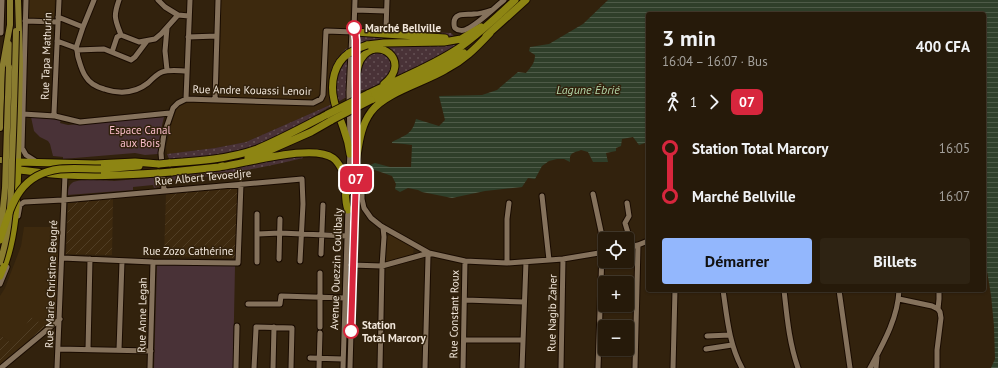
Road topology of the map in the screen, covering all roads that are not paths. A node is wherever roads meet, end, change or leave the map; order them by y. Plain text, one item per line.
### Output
1 (2, 0) edge
2 (10, 0) edge
3 (18, 0) edge
4 (26, 0) edge
5 (59, 0) edge
6 (94, 0) edge
7 (119, 0) edge
8 (158, 0) edge
9 (190, 0) edge
10 (218, 0) edge
11 (355, 0) edge
12 (387, 0) edge
13 (504, 0) edge
14 (515, 0) edge
15 (526, 0) edge
16 (355, 10) junction
17 (492, 10) junction
18 (386, 11) junction
19 (178, 15) junction
20 (189, 16) junction
21 (57, 20) junction
22 (492, 21) junction
23 (25, 22) junction
24 (10, 25) junction
25 (83, 27) junction
26 (167, 28) junction
27 (386, 29) dead end
28 (354, 30) junction
29 (472, 32) junction
30 (1, 33) edge
31 (490, 33) junction
32 (121, 35) junction
33 (217, 36) junction
34 (188, 37) junction
35 (57, 41) junction
36 (147, 41) junction
37 (77, 49) junction
38 (112, 52) junction
39 (167, 70) junction
40 (187, 71) junction
41 (356, 76) junction
42 (370, 97) junction
43 (186, 99) junction
44 (215, 100) junction
45 (170, 113) junction
46 (23, 114) junction
47 (55, 116) junction
48 (330, 117) junction
49 (0, 126) edge
50 (350, 154) junction
51 (0, 160) edge
52 (18, 162) junction
53 (356, 162) junction
54 (38, 163) junction
55 (159, 164) junction
56 (219, 167) junction
57 (0, 168) edge
58 (18, 170) junction
59 (65, 175) junction
60 (356, 176) junction
61 (241, 184) junction
62 (164, 190) junction
63 (593, 194) dead end
64 (542, 196) dead end
65 (63, 200) junction
66 (509, 203) dead end
67 (627, 203) dead end
68 (323, 204) dead end
69 (348, 210) junction
70 (257, 214) dead end
71 (280, 219) dead end
72 (383, 227) junction
73 (600, 232) edge
74 (626, 232) edge
75 (280, 233) junction
76 (393, 233) junction
77 (258, 234) junction
78 (302, 234) junction
79 (0, 235) edge
80 (322, 235) junction
81 (347, 236) junction
82 (384, 237) junction
83 (0, 240) edge
84 (646, 242) edge
85 (413, 244) junction
86 (638, 245) junction
87 (634, 246) edge
88 (598, 253) edge
89 (321, 254) dead end
90 (429, 254) junction
91 (62, 258) junction
92 (412, 258) junction
93 (90, 259) junction
94 (279, 259) dead end
95 (563, 259) junction
96 (549, 260) junction
97 (122, 261) junction
98 (300, 261) dead end
99 (465, 261) junction
100 (0, 262) edge
101 (153, 262) junction
102 (257, 262) dead end
103 (526, 262) junction
104 (507, 263) junction
105 (346, 265) junction
106 (353, 265) junction
107 (382, 266) junction
108 (603, 268) edge
109 (320, 273) dead end
110 (0, 276) edge
111 (0, 284) edge
112 (675, 292) edge
113 (723, 292) edge
114 (784, 292) edge
115 (840, 292) edge
116 (899, 292) edge
117 (939, 292) edge
118 (321, 297) junction
119 (345, 298) junction
120 (899, 299) junction
121 (464, 300) junction
122 (524, 302) junction
123 (248, 304) dead end
124 (938, 309) junction
125 (60, 319) junction
126 (237, 326) dead end
127 (320, 326) dead end
128 (274, 327) junction
129 (320, 333) dead end
130 (730, 335) junction
131 (707, 336) dead end
132 (464, 340) junction
133 (523, 340) junction
134 (732, 345) junction
135 (58, 349) junction
136 (88, 349) junction
137 (706, 349) dead end
138 (119, 350) junction
139 (151, 351) junction
140 (878, 355) junction
141 (310, 358) dead end
142 (319, 358) junction
143 (343, 359) junction
144 (10, 361) junction
145 (1, 368) edge
146 (6, 368) edge
147 (58, 368) edge
148 (150, 368) edge
149 (236, 368) edge
150 (254, 368) edge
151 (273, 368) edge
152 (291, 368) edge
153 (319, 368) edge
154 (343, 368) edge
155 (350, 368) edge
156 (380, 368) edge
157 (425, 368) edge
158 (464, 368) edge
159 (522, 368) edge
160 (561, 368) edge
161 (598, 368) edge
162 (635, 368) edge
163 (673, 368) edge
164 (742, 368) edge
165 (798, 368) edge
166 (850, 368) edge
167 (870, 368) edge
168 (876, 368) edge
169 (937, 368) edge

1 - 30 street
2 - 24 main road
3 - 52 main road
3 - 100 main road, bridge
4 - 23 street
5 - 21 street, Rue Tapa Mathurin
6 - 25 street
7 - 32 street
8 - 19 street
9 - 20 street
10 - 33 street
11 - 16 street, Avenue Ouezzin Coulibaly
12 - 18 street
13 - 17 street
14 - 22 highway
15 - 31 highway
16 - 18 street
16 - 28 street, Avenue Ouezzin Coulibaly
17 - 17 street
18 - 27 street
19 - 20 street
19 - 26 street
20 - 34 street
21 - 23 street
21 - 25 street
21 - 35 street, Rue Tapa Mathurin
22 - 29 highway
22 - 42 highway
23 - 46 street
24 - 49 main road
24 - 79 main road, bridge
25 - 37 street
26 - 36 street
26 - 39 street
28 - 29 highway
28 - 41 street, Avenue Ouezzin Coulibaly
28 - 44 street, Rue Andre Kouassi Lenoir
28 - 50 street, Avenue Ouezzin Coulibaly
29 - 50 highway, bridge
31 - 42 highway
31 - 53 highway
32 - 36 street
32 - 38 street
33 - 34 street
33 - 44 street
34 - 40 street
35 - 37 street
35 - 47 street, Rue Tapa Mathurin
36 - 38 street
37 - 38 street
37 - 39 street
39 - 40 street
40 - 43 street
41 - 42 highway
41 - 53 street, Avenue Ouezzin Coulibaly
42 - 48 highway, bridge
43 - 44 street, Rue Andre Kouassi Lenoir
43 - 45 street, Rue Andre Kouassi Lenoir
45 - 47 street
45 - 62 street
46 - 47 street
46 - 54 street
48 - 55 highway, bridge
48 - 56 highway
50 - 69 street, Avenue Ouezzin Coulibaly
51 - 52 main road
52 - 54 highway
52 - 58 highway
53 - 60 street, Avenue Ouezzin Coulibaly
54 - 55 highway
55 - 83 highway, bridge
56 - 59 highway, bridge
56 - 69 highway
57 - 58 main road
58 - 59 highway
58 - 110 highway
59 - 65 street, Rue Marie Christine Beugré
60 - 72 street
60 - 106 street, Avenue Ouezzin Coulibaly
61 - 62 street, Rue Albert Tevoedjre
61 - 78 street, Rue Albert Tevoedjre
61 - 101 street, Rue Zozo Cathérine
62 - 65 street, Rue Albert Tevoedjre
63 - 73 street
64 - 96 street
65 - 91 street, Rue Marie Christine Beugré
65 - 111 street, Rue Albert Tevoedjre
66 - 104 street
67 - 74 street
68 - 80 street
69 - 81 street, Avenue Ouezzin Coulibaly
70 - 77 street
71 - 75 street
72 - 76 street
72 - 82 street
75 - 77 street
75 - 78 street
75 - 94 street
76 - 82 street
76 - 85 street
77 - 102 street
78 - 80 street
78 - 98 street, Rue Albert Tevoedjre
80 - 81 street
80 - 89 street
81 - 105 street, Avenue Ouezzin Coulibaly
82 - 107 street
84 - 86 street
85 - 90 street
85 - 92 street
86 - 87 street
86 - 162 street
88 - 95 street
90 - 92 street
90 - 99 street
90 - 157 street
91 - 93 street, Rue Zozo Cathérine
91 - 125 street, Rue Marie Christine Beugré
92 - 107 street
93 - 97 street, Rue Zozo Cathérine
93 - 136 street
95 - 96 street
95 - 160 street, Rue Nagib Zaher
96 - 103 street
97 - 101 street, Rue Zozo Cathérine
97 - 138 street
99 - 104 street
99 - 121 street, Rue Constant Roux
101 - 139 street, Rue Anne Legah
103 - 104 street
103 - 122 street
105 - 106 street
105 - 119 street, Avenue Ouezzin Coulibaly
106 - 107 street
106 - 155 street, Avenue Ouezzin Coulibaly
107 - 156 street
108 - 161 street
109 - 118 street
112 - 163 street
113 - 130 street
114 - 165 street
115 - 166 street
116 - 120 street
117 - 124 street
118 - 119 street
118 - 123 street
118 - 127 street
119 - 143 street, Avenue Ouezzin Coulibaly
120 - 124 street
120 - 140 street
121 - 122 street
121 - 132 street, Rue Constant Roux
122 - 133 street
124 - 169 street
125 - 135 street, Rue Marie Christine Beugré
125 - 144 street
126 - 149 street
128 - 150 street
128 - 151 street
128 - 152 street
129 - 142 street
130 - 131 street
130 - 134 street
132 - 133 street
132 - 158 street, Rue Constant Roux
133 - 159 street
134 - 137 street
134 - 164 street
135 - 136 street
135 - 147 street, Rue Marie Christine Beugré
136 - 138 street
138 - 139 street
139 - 148 street, Rue Anne Legah
140 - 167 street
140 - 168 street
141 - 142 street
142 - 143 street
142 - 153 street
143 - 154 street, Avenue Ouezzin Coulibaly
144 - 145 street
144 - 146 street

